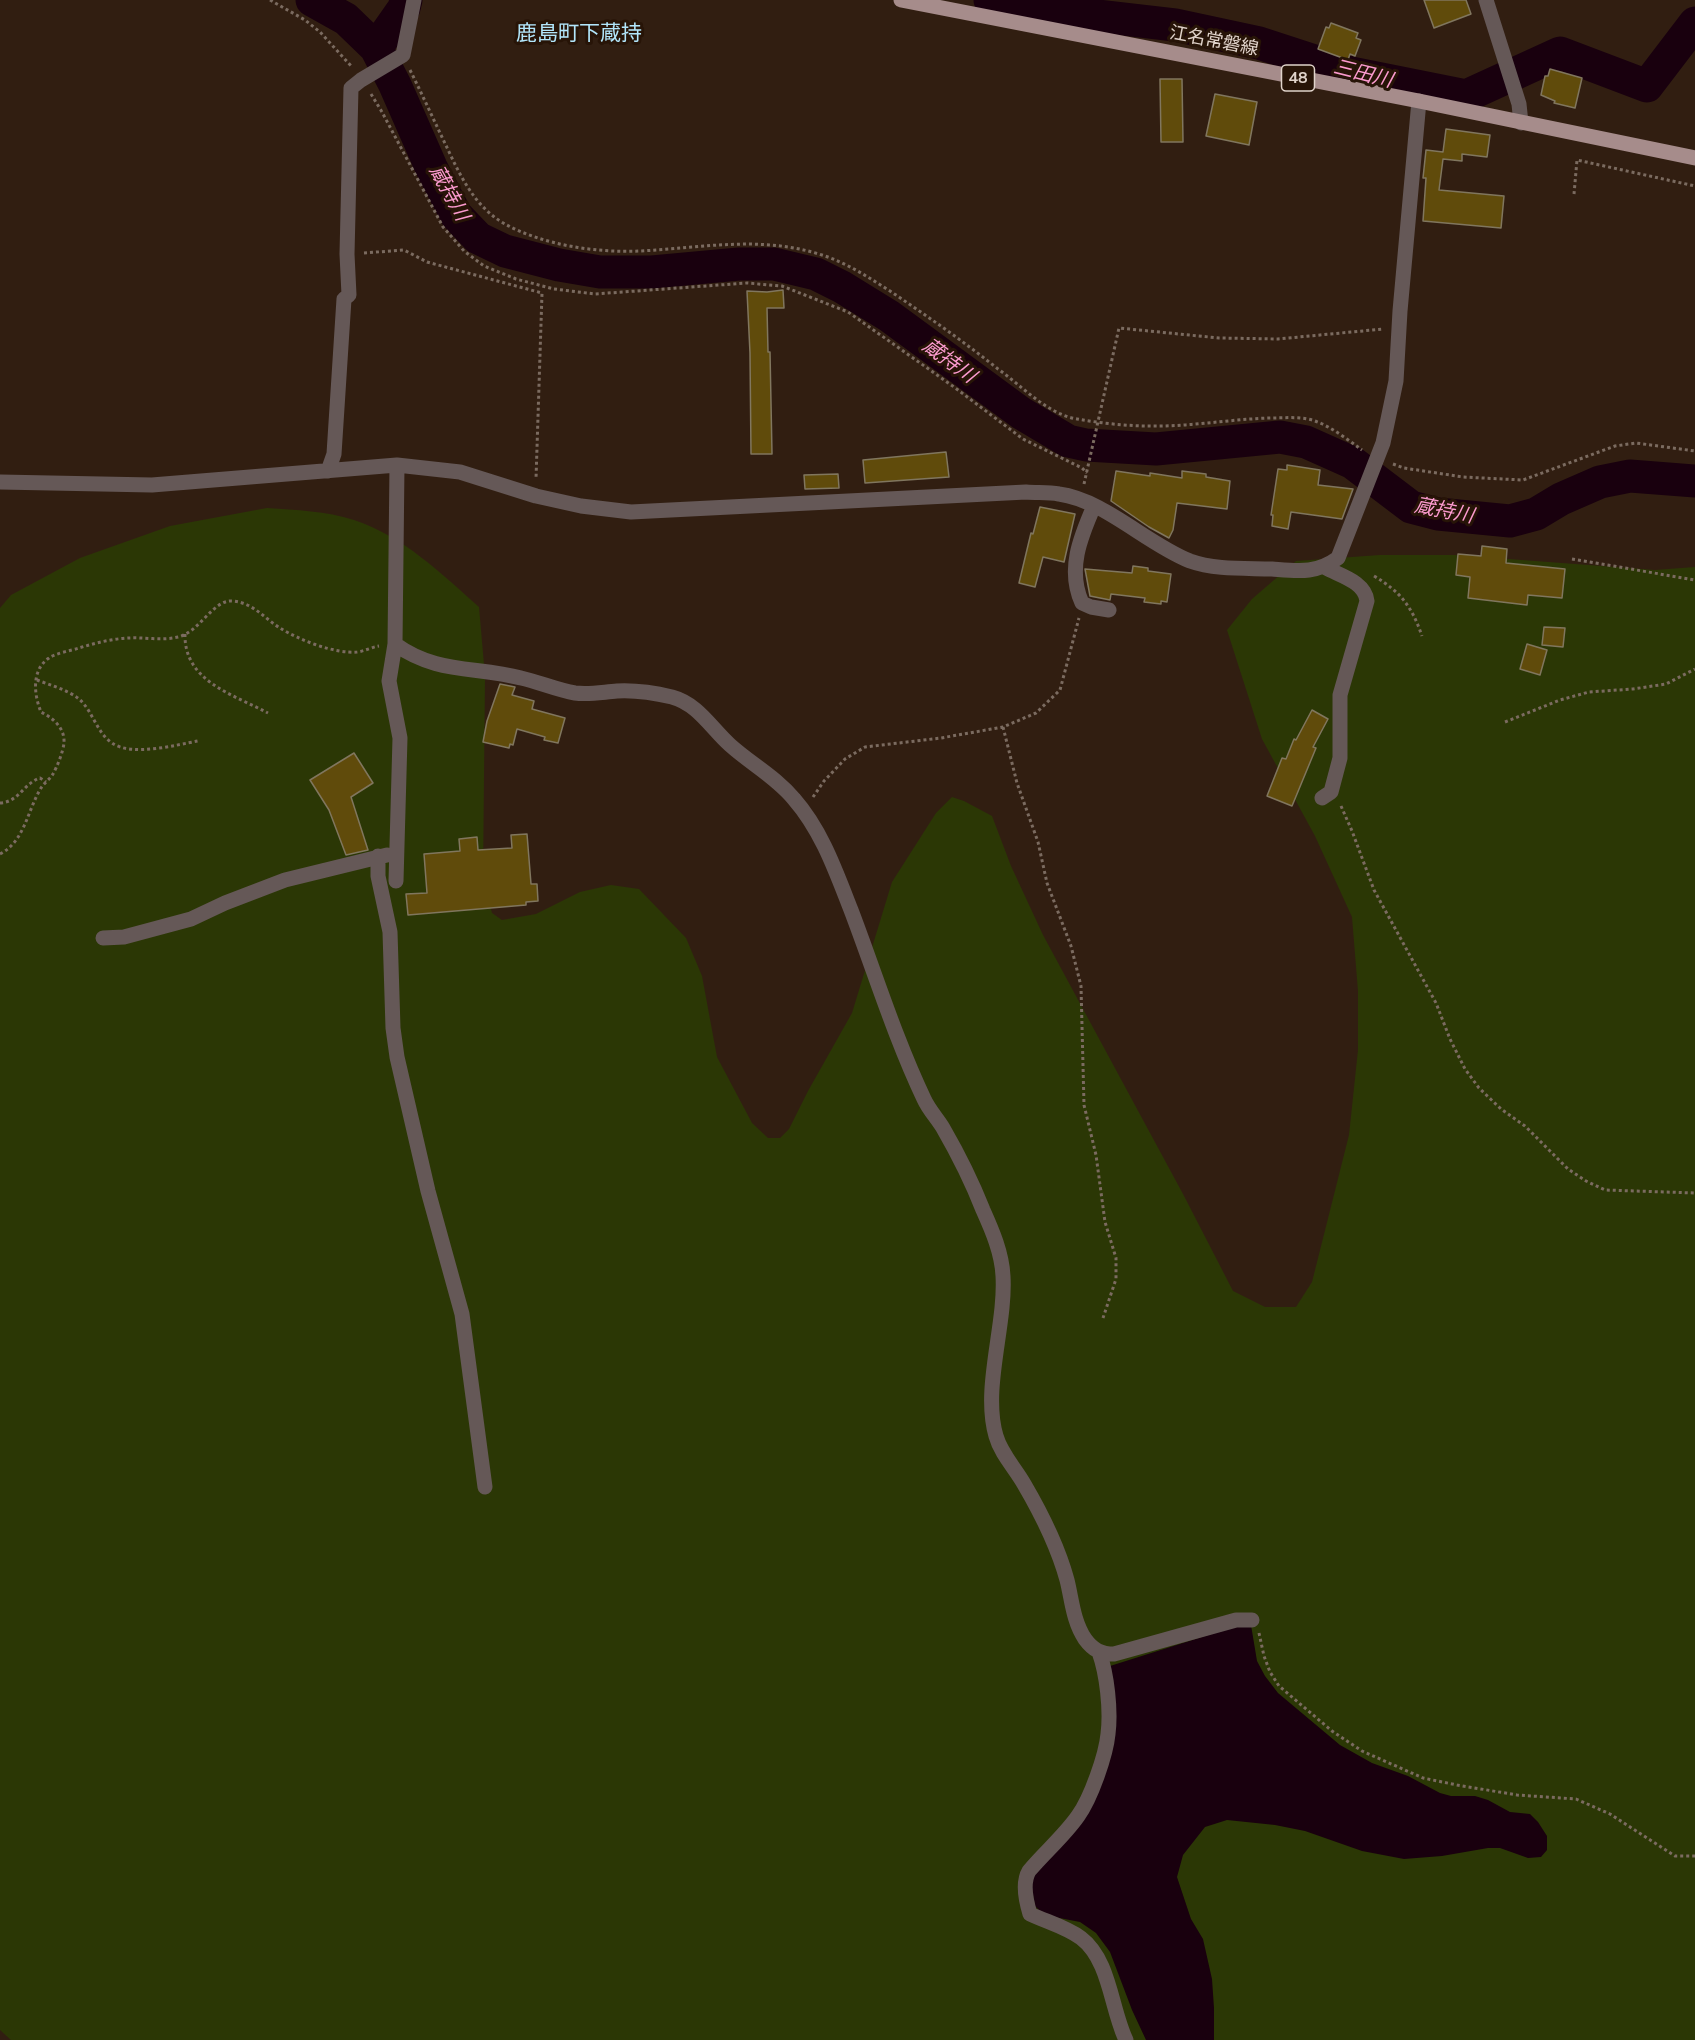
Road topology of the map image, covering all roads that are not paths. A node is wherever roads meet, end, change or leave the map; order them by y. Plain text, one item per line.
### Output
1 (414, 0) edge
2 (901, 0) edge
3 (1486, 0) edge
4 (1419, 102) junction
5 (1521, 123) junction
6 (1695, 158) edge
7 (397, 465) junction
8 (328, 471) junction
9 (0, 482) edge
10 (1094, 506) junction
11 (1326, 568) junction
12 (1109, 610) dead end
13 (395, 644) junction
14 (1327, 795) road end
15 (396, 853) junction
16 (378, 856) junction
17 (396, 881) dead end
18 (103, 938) dead end
19 (485, 1487) dead end
20 (1252, 1620) road end
21 (1099, 1652) junction
22 (1126, 2040) edge

1 - 8 street
2 - 4 main road, 江名常磐線 / 48
3 - 5 street
4 - 5 main road, 江名常磐線 / 48
4 - 11 street
5 - 6 main road, 江名常磐線 / 48
7 - 8 street
7 - 10 street
7 - 13 street
8 - 9 street
10 - 11 street
10 - 12 street
11 - 14 street
13 - 15 street
13 - 21 street
15 - 16 street
15 - 17 street
16 - 18 street
16 - 19 street
20 - 21 street
21 - 22 street

